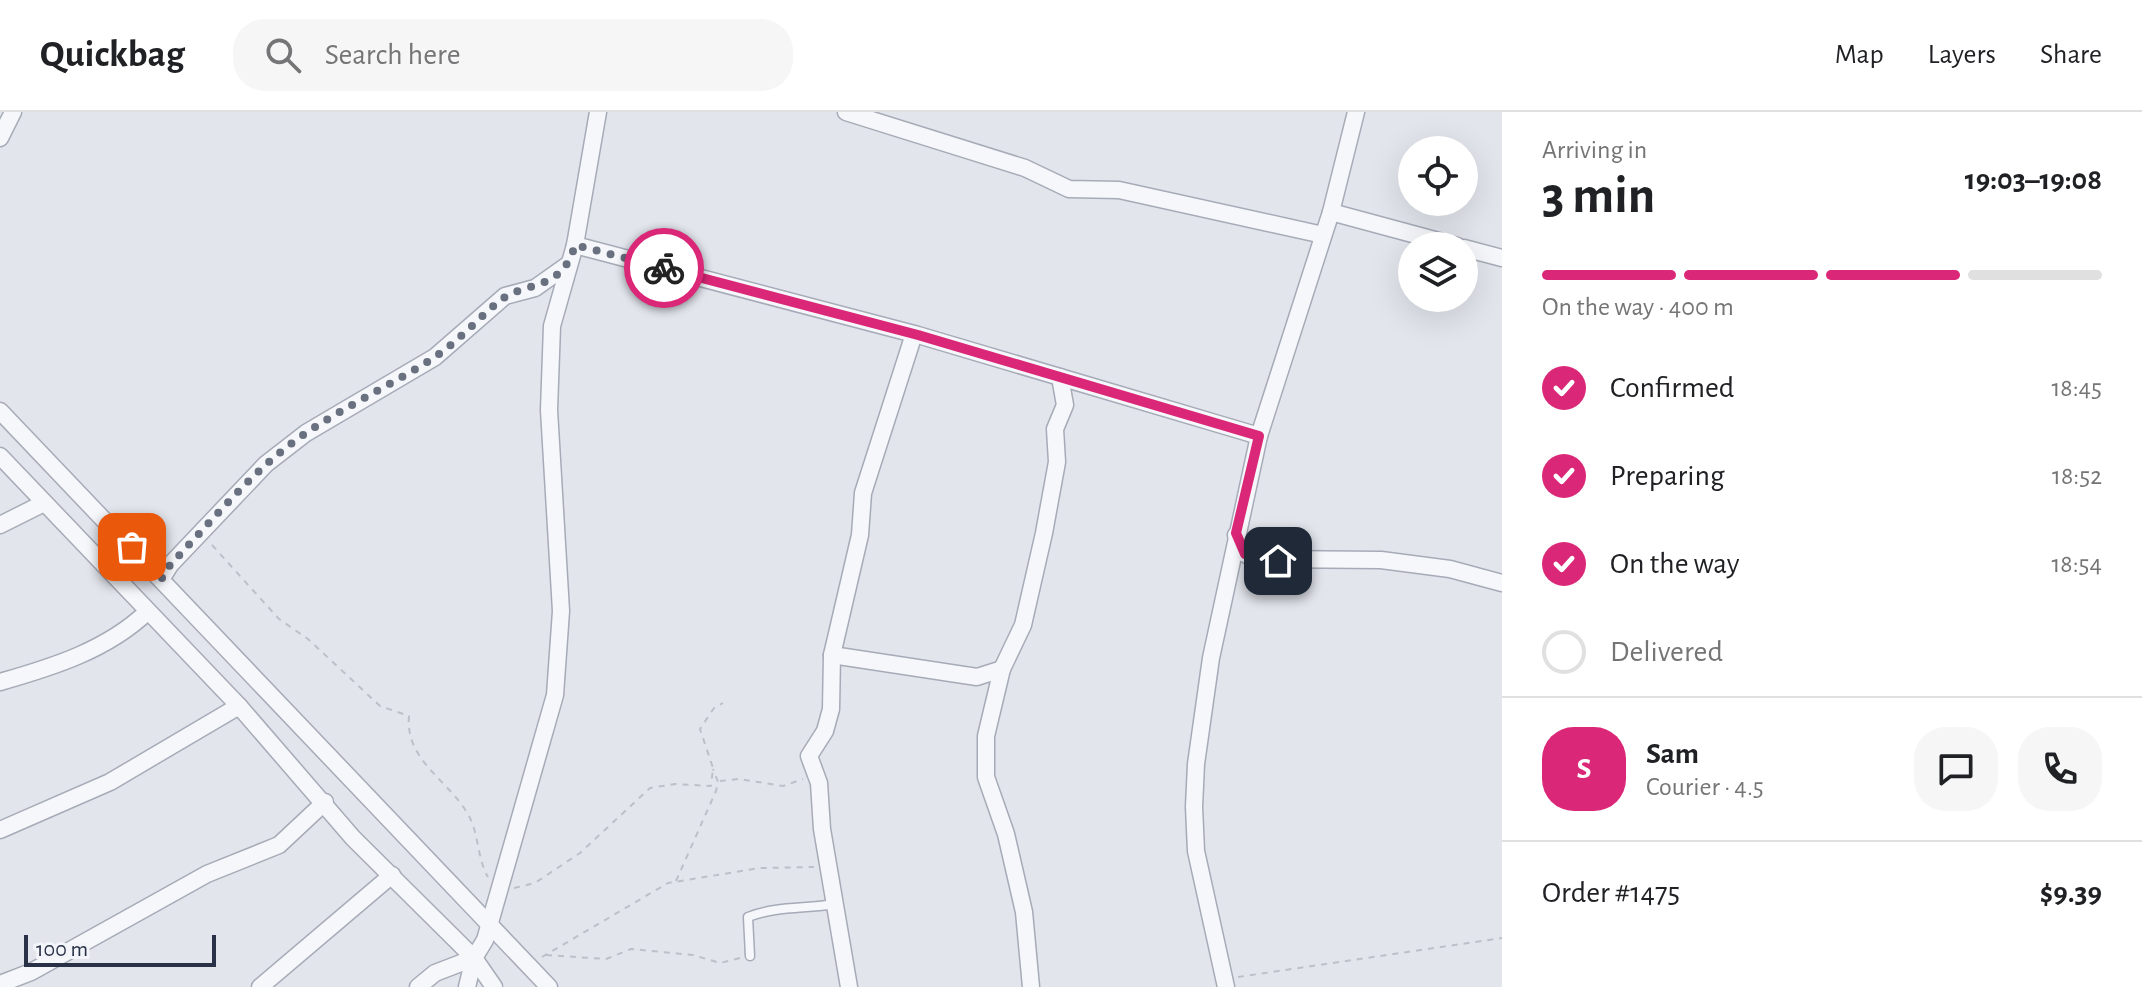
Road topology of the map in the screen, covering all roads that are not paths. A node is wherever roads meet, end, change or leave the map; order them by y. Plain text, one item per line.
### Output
1 (13, 112) edge
2 (598, 112) edge
3 (846, 112) edge
4 (1356, 112) edge
5 (0, 138) edge
6 (1331, 212) junction
7 (1405, 232) edge
8 (1323, 235) junction
9 (575, 245) junction
10 (1478, 252) edge
11 (1502, 258) edge
12 (569, 264) junction
13 (914, 334) junction
14 (1060, 377) junction
15 (0, 411) edge
16 (1259, 436) junction
17 (0, 459) edge
18 (44, 503) junction
19 (0, 525) edge
20 (1236, 533) junction
21 (162, 578) junction
22 (1502, 583) edge
23 (147, 612) junction
24 (832, 655) junction
25 (1002, 669) junction
26 (0, 682) edge
27 (239, 706) junction
28 (325, 802) junction
29 (0, 830) edge
30 (392, 875) junction
31 (835, 904) junction
32 (489, 924) junction
33 (750, 956) road end
34 (474, 958) junction
35 (1226, 983) edge
36 (0, 984) edge
37 (260, 987) edge
38 (418, 987) edge
39 (467, 987) edge
40 (494, 987) edge
41 (549, 987) edge
42 (849, 987) edge
43 (1031, 987) edge

1 - 5 street
2 - 9 street
3 - 8 street
4 - 6 street
6 - 7 street
6 - 8 street
8 - 16 street
9 - 12 street
9 - 13 street
10 - 11 street
12 - 21 street
12 - 32 street
13 - 14 street
13 - 24 street
14 - 16 street
14 - 25 street
15 - 21 street
16 - 20 street
17 - 18 street
18 - 19 street
18 - 23 street
20 - 22 street
20 - 35 street
21 - 32 street
23 - 26 street
23 - 27 street
24 - 25 street
24 - 31 street
25 - 43 street
27 - 28 street
27 - 29 street
28 - 30 street
28 - 36 street
30 - 34 street
30 - 37 street
31 - 33 lane
31 - 42 street
32 - 34 street
32 - 41 street
34 - 38 street
34 - 39 street
34 - 40 street

